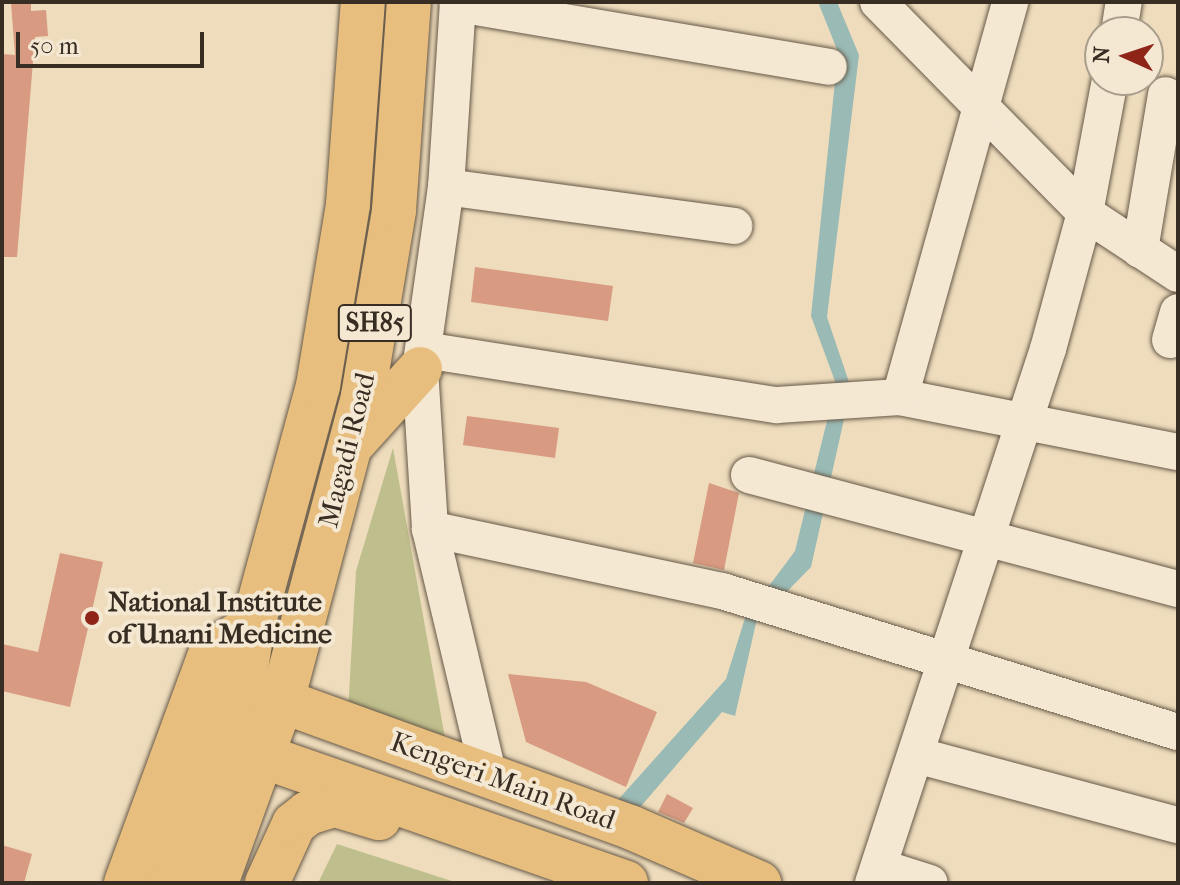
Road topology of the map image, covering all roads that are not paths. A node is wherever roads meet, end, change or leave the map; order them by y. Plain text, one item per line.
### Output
1 (363, 2) edge
2 (409, 2) edge
3 (878, 2) edge
4 (1010, 2) edge
5 (458, 3) edge
6 (829, 67) dead end
7 (1166, 95) dead end
8 (1107, 96) edge
9 (981, 111) junction
10 (446, 187) junction
11 (1085, 213) junction
12 (734, 226) dead end
13 (1140, 250) junction
14 (1178, 274) edge
15 (422, 360) junction
16 (900, 397) junction
17 (1023, 417) junction
18 (350, 447) junction
19 (1178, 452) edge
20 (749, 475) dead end
21 (430, 529) junction
22 (986, 536) junction
23 (1178, 589) edge
24 (253, 625) junction
25 (950, 662) junction
26 (263, 694) junction
27 (1178, 732) edge
28 (244, 750) junction
29 (916, 755) junction
30 (489, 776) junction
31 (1178, 825) edge
32 (537, 854) junction
33 (876, 875) edge
34 (126, 883) edge
35 (172, 883) edge
36 (216, 883) edge
37 (267, 883) edge
38 (626, 883) edge
39 (759, 883) edge
40 (930, 883) edge

1 - 24 main road, Magadi Road / SH85
2 - 18 main road, Magadi Road / SH85
3 - 9 street
4 - 9 street
5 - 6 street
5 - 10 street
7 - 13 street
8 - 11 street
9 - 11 street
9 - 16 street
10 - 12 street
10 - 15 street
11 - 13 street
11 - 17 street
13 - 14 street
15 - 16 street
15 - 18 main road
15 - 21 street
16 - 17 street
17 - 19 street
17 - 22 street
18 - 26 main road, Magadi Road / SH85
20 - 22 street
21 - 25 street
21 - 30 street
22 - 23 street
22 - 25 street
24 - 26 main road, Magadi Road / SH85
24 - 34 main road
25 - 27 street
25 - 29 street
26 - 28 main road, Magadi Road / SH85
26 - 30 main road, Kengeri Main Road
28 - 32 main road, Kengeri Main Road
28 - 35 main road, Magadi Road / SH85
28 - 36 main road, Magadi Road / SH85
29 - 31 street
29 - 33 street
30 - 39 main road, Kengeri Main Road
32 - 37 main road
32 - 38 main road, Kengeri Main Road
33 - 40 street

